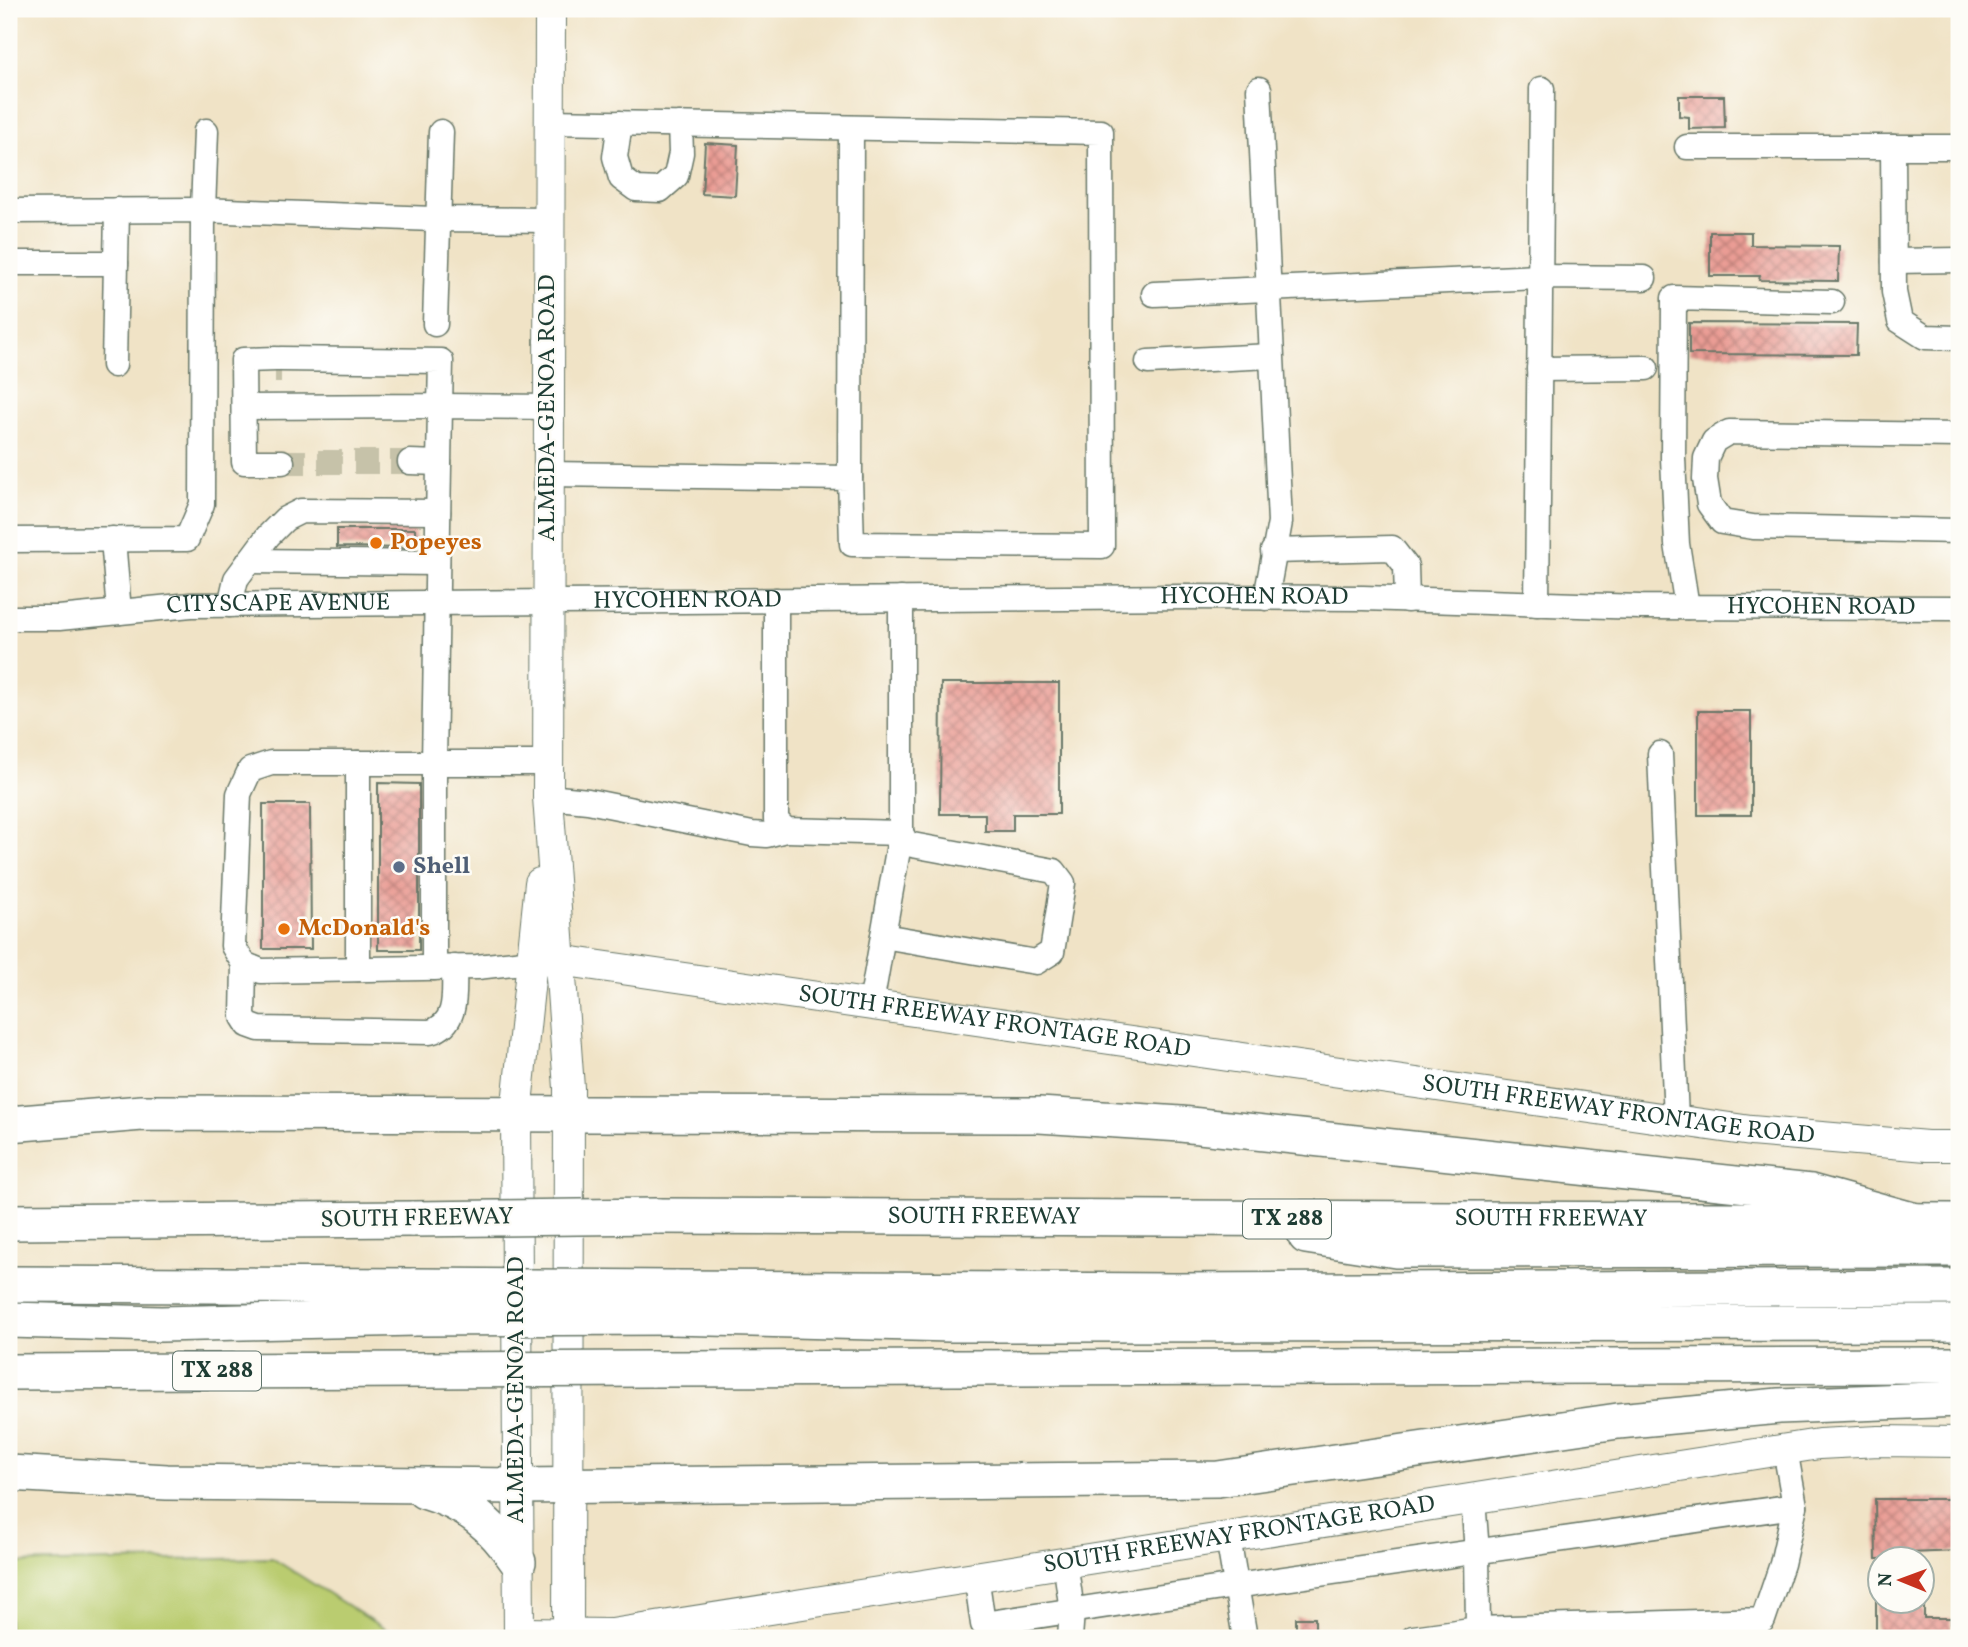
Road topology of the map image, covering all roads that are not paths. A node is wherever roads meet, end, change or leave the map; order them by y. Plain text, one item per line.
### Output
1 (550, 9) edge
2 (1259, 89) dead end
3 (1542, 89) dead end
4 (550, 122) junction
5 (620, 123) junction
6 (680, 124) junction
7 (850, 128) junction
8 (206, 131) dead end
9 (441, 132) dead end
10 (1893, 146) junction
11 (1959, 146) edge
12 (1687, 147) dead end
13 (117, 210) junction
14 (203, 210) junction
15 (9, 211) edge
16 (437, 219) junction
17 (549, 220) junction
18 (1959, 260) edge
19 (1894, 261) junction
20 (9, 262) edge
21 (117, 262) junction
22 (1539, 277) junction
23 (1644, 278) dead end
24 (1268, 288) junction
25 (1154, 294) dead end
26 (1832, 302) dead end
27 (435, 324) dead end
28 (1959, 338) edge
29 (1271, 356) junction
30 (1148, 362) dead end
31 (114, 365) dead end
32 (1646, 368) dead end
33 (1539, 369) junction
34 (440, 406) junction
35 (244, 407) junction
36 (548, 407) junction
37 (1959, 435) edge
38 (282, 462) tunnel mouth
39 (410, 462) tunnel mouth
40 (439, 463) junction
41 (548, 474) junction
42 (850, 478) junction
43 (438, 512) junction
44 (1959, 530) edge
45 (113, 539) junction
46 (9, 540) edge
47 (1273, 551) junction
48 (249, 562) junction
49 (437, 563) junction
50 (1266, 598) junction
51 (901, 599) junction
52 (776, 600) junction
53 (1408, 600) junction
54 (548, 601) junction
55 (436, 603) junction
56 (1537, 604) junction
57 (230, 605) junction
58 (1687, 607) junction
59 (1959, 608) edge
60 (119, 612) junction
61 (9, 618) edge
62 (1660, 754) dead end
63 (358, 763) junction
64 (434, 763) junction
65 (548, 763) junction
66 (548, 802) junction
67 (786, 830) junction
68 (901, 833) junction
69 (883, 936) junction
70 (545, 960) junction
71 (244, 964) junction
72 (444, 967) junction
73 (358, 969) junction
74 (871, 1004) junction
75 (516, 1114) junction
76 (569, 1114) junction
77 (1676, 1119) junction
78 (9, 1124) edge
79 (1959, 1146) edge
80 (1185, 1218) junction
81 (1916, 1221) junction
82 (1959, 1221) edge
83 (9, 1222) edge
84 (1959, 1249) edge
85 (9, 1284) edge
86 (1959, 1287) edge
87 (415, 1302) junction
88 (673, 1303) junction
89 (9, 1320) edge
90 (1959, 1323) edge
91 (1465, 1324) junction
92 (1959, 1365) edge
93 (1070, 1368) junction
94 (9, 1372) edge
95 (1959, 1399) edge
96 (1959, 1442) edge
97 (1786, 1449) junction
98 (9, 1473) edge
99 (400, 1485) junction
100 (567, 1485) junction
101 (517, 1486) junction
102 (1473, 1499) junction
103 (1794, 1506) junction
104 (1228, 1537) junction
105 (1477, 1552) junction
106 (1065, 1561) junction
107 (518, 1562) junction
108 (976, 1575) junction
109 (1235, 1586) junction
110 (1072, 1611) junction
111 (1478, 1629) junction
112 (984, 1631) edge
113 (519, 1635) edge
114 (568, 1636) edge
115 (1070, 1638) edge
116 (1245, 1638) edge
117 (1413, 1638) edge

1 - 4 main road, ALMEDA-GENOA ROAD
2 - 24 street
3 - 22 street
4 - 5 street
4 - 17 main road, ALMEDA-GENOA ROAD
5 - 6 street
5 - 6 street
6 - 7 street
7 - 42 street
7 - 42 street
8 - 14 street
9 - 16 street
10 - 11 street
10 - 12 street
10 - 19 street
13 - 14 street
13 - 15 street
13 - 21 street
14 - 16 street
14 - 45 street
16 - 17 street
16 - 27 street
17 - 36 main road, ALMEDA-GENOA ROAD
18 - 19 street
19 - 28 street
20 - 21 street
21 - 31 street
22 - 23 street
22 - 24 street
22 - 33 street
24 - 25 street
24 - 29 street
26 - 58 street
29 - 30 street
29 - 47 street
32 - 33 street
33 - 56 street
34 - 35 street
34 - 35 street
34 - 36 street
34 - 40 street
35 - 38 street
36 - 41 main road, ALMEDA-GENOA ROAD
37 - 44 street
39 - 40 street
40 - 43 street
41 - 42 street
41 - 54 main road, ALMEDA-GENOA ROAD
43 - 48 street
43 - 49 street
45 - 46 street
45 - 60 street
47 - 50 street
47 - 53 street
48 - 49 street
48 - 57 street
49 - 55 street
50 - 51 street, HYCOHEN ROAD
50 - 53 street, HYCOHEN ROAD
51 - 52 street, HYCOHEN ROAD
51 - 68 street
52 - 54 street, HYCOHEN ROAD
52 - 67 street
53 - 56 street, HYCOHEN ROAD
54 - 55 street, CITYSCAPE AVENUE
54 - 65 main road, ALMEDA-GENOA ROAD
55 - 57 street, CITYSCAPE AVENUE
55 - 64 street
56 - 58 street, HYCOHEN ROAD
57 - 60 street, CITYSCAPE AVENUE
58 - 59 street, HYCOHEN ROAD
60 - 61 street, CITYSCAPE AVENUE
62 - 77 street
63 - 64 street
63 - 71 street
63 - 73 street
64 - 65 street
64 - 72 street
65 - 66 main road, ALMEDA-GENOA ROAD
66 - 67 street
66 - 70 main road, ALMEDA-GENOA ROAD
67 - 68 street
68 - 69 street
68 - 69 street
69 - 74 street
70 - 72 street
70 - 74 main road, SOUTH FREEWAY FRONTAGE ROAD
70 - 75 main road, ALMEDA-GENOA ROAD
70 - 76 main road, ALMEDA-GENOA ROAD
71 - 72 street
71 - 73 street
72 - 73 street
74 - 77 main road, SOUTH FREEWAY FRONTAGE ROAD
75 - 76 highway
75 - 78 highway
75 - 101 main road, ALMEDA-GENOA ROAD
76 - 81 highway
76 - 100 main road, ALMEDA-GENOA ROAD
77 - 79 main road, SOUTH FREEWAY FRONTAGE ROAD
80 - 81 highway, SOUTH FREEWAY / TX 288
80 - 83 highway, SOUTH FREEWAY / TX 288, bridge
80 - 84 highway
81 - 82 highway, SOUTH FREEWAY / TX 288
85 - 87 highway
86 - 88 highway
87 - 88 highway, bridge
87 - 89 highway
88 - 91 highway
90 - 91 highway
91 - 93 highway
92 - 93 highway, TX 288
93 - 94 highway, TX 288, bridge
95 - 100 highway
96 - 97 main road, SOUTH FREEWAY FRONTAGE ROAD
97 - 102 main road, SOUTH FREEWAY FRONTAGE ROAD
97 - 103 street
98 - 99 highway
99 - 101 highway
99 - 107 highway
100 - 101 highway
100 - 114 main road, ALMEDA-GENOA ROAD
101 - 107 main road, ALMEDA-GENOA ROAD
102 - 104 main road, SOUTH FREEWAY FRONTAGE ROAD
102 - 105 street
103 - 105 street
103 - 111 street
104 - 106 main road, SOUTH FREEWAY FRONTAGE ROAD
104 - 109 street
105 - 109 street
105 - 111 street
106 - 108 main road, SOUTH FREEWAY FRONTAGE ROAD
106 - 110 street
107 - 113 main road, ALMEDA-GENOA ROAD
108 - 112 street
108 - 114 main road, SOUTH FREEWAY FRONTAGE ROAD
109 - 110 street
109 - 116 street
110 - 112 street
110 - 115 street
111 - 117 street
113 - 114 main road, SOUTH FREEWAY FRONTAGE ROAD

